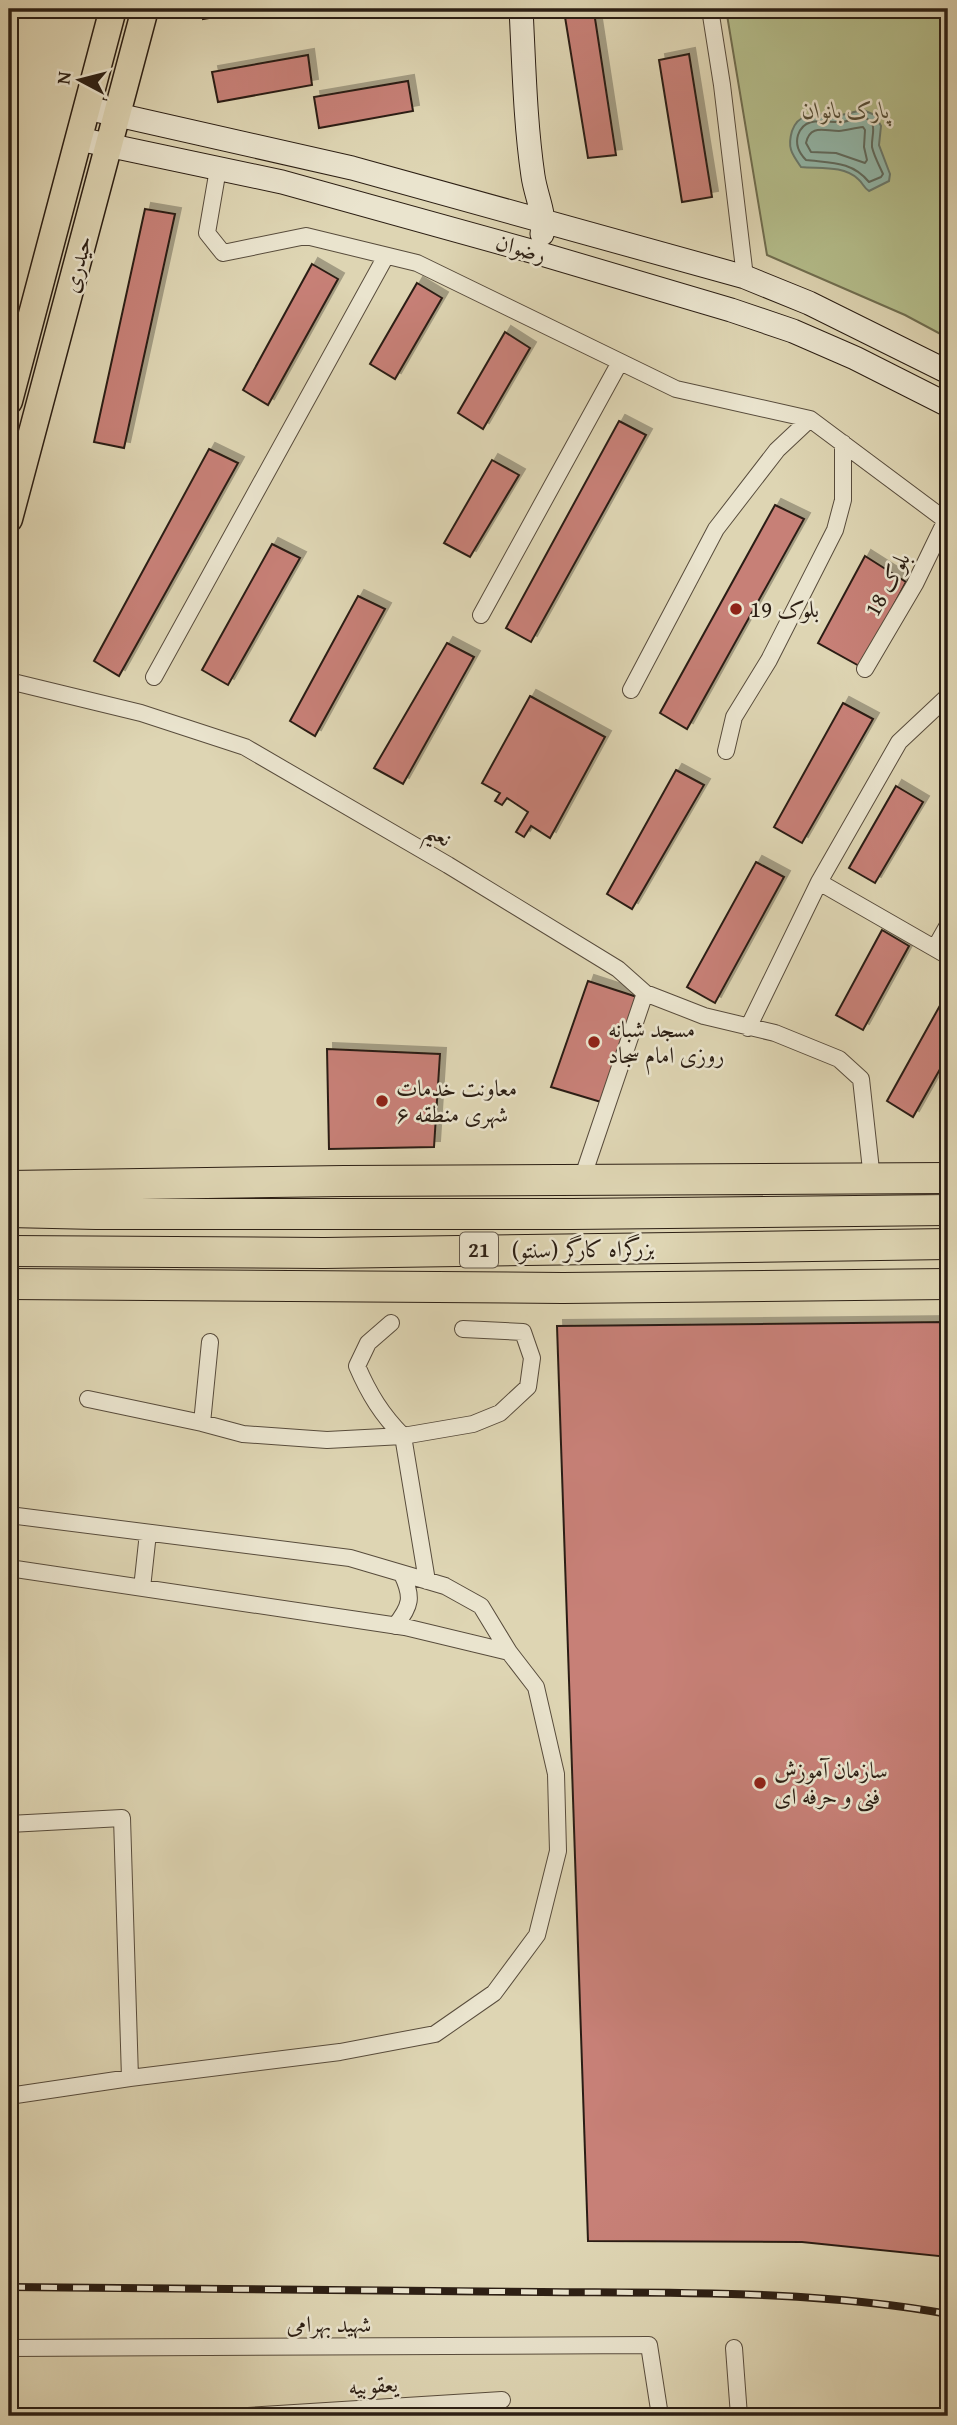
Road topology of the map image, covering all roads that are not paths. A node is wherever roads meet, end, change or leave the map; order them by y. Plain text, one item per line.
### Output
1 (113, 9) edge
2 (145, 9) edge
3 (521, 9) edge
4 (710, 9) edge
5 (87, 108) junction
6 (117, 115) junction
7 (79, 139) junction
8 (108, 146) junction
9 (218, 169) junction
10 (545, 222) junction
11 (538, 253) junction
12 (386, 256) junction
13 (745, 277) junction
14 (620, 362) junction
15 (948, 372) edge
16 (9, 401) edge
17 (948, 405) edge
18 (810, 419) junction
19 (844, 443) junction
20 (9, 519) edge
21 (947, 521) edge
22 (481, 615) dead end
23 (865, 669) dead end
24 (154, 677) dead end
25 (9, 681) edge
26 (631, 690) dead end
27 (948, 696) edge
28 (726, 751) dead end
29 (819, 882) junction
30 (948, 925) edge
31 (942, 952) edge
32 (645, 993) junction
33 (748, 1028) junction
34 (948, 1178) edge
35 (872, 1179) junction
36 (583, 1180) junction
37 (9, 1186) edge
38 (948, 1210) edge
39 (9, 1212) edge
40 (948, 1244) edge
41 (9, 1251) edge
42 (9, 1284) edge
43 (948, 1284) edge
44 (391, 1323) dead end
45 (463, 1329) dead end
46 (210, 1342) dead end
47 (88, 1399) dead end
48 (202, 1423) junction
49 (403, 1436) junction
50 (9, 1515) edge
51 (148, 1533) junction
52 (9, 1568) edge
53 (402, 1574) junction
54 (427, 1581) junction
55 (142, 1588) junction
56 (395, 1626) junction
57 (509, 1652) junction
58 (9, 1824) edge
59 (130, 2078) junction
60 (9, 2096) edge
61 (9, 2348) edge
62 (734, 2348) dead end
63 (502, 2400) dead end
64 (248, 2416) edge
65 (660, 2416) edge
66 (739, 2416) edge

1 - 5 main road, حیدری
2 - 6 main road, حیدری
3 - 10 main road
4 - 13 street
5 - 6 main road, رضوان
5 - 7 main road, حیدری
6 - 8 main road, حیدری
6 - 10 main road, رضوان
7 - 8 main road, رضوان
7 - 16 main road, حیدری
8 - 9 main road, رضوان
8 - 20 main road, حیدری
9 - 11 main road, رضوان
9 - 12 street
10 - 11 main road
10 - 13 main road, رضوان
11 - 17 main road, رضوان
12 - 14 street
12 - 24 street
13 - 15 main road, رضوان
14 - 18 street
14 - 22 street
18 - 19 street
18 - 26 street
19 - 21 street
19 - 28 street
21 - 23 street, بلوک 18
25 - 32 street, نعیم
27 - 29 street
29 - 31 street
29 - 33 street
30 - 31 street
32 - 33 street, نعیم
32 - 36 street
33 - 35 street, نعیم
34 - 35 highway
35 - 36 highway
36 - 37 highway
38 - 39 highway, بزرگراه کارگر (سنتو) / 21
40 - 41 highway, بزرگراه کارگر (سنتو) / 21
42 - 43 highway
44 - 49 street
45 - 49 street
46 - 48 street
47 - 48 street
48 - 49 street
49 - 54 street
50 - 51 street
51 - 53 street
51 - 55 street
52 - 55 street
53 - 54 street
53 - 56 street
54 - 57 street
55 - 56 street
56 - 57 street
57 - 59 street
58 - 59 street
59 - 60 street
61 - 65 street, شهید بهرامی
62 - 66 street
63 - 64 street, یعقوبیه

